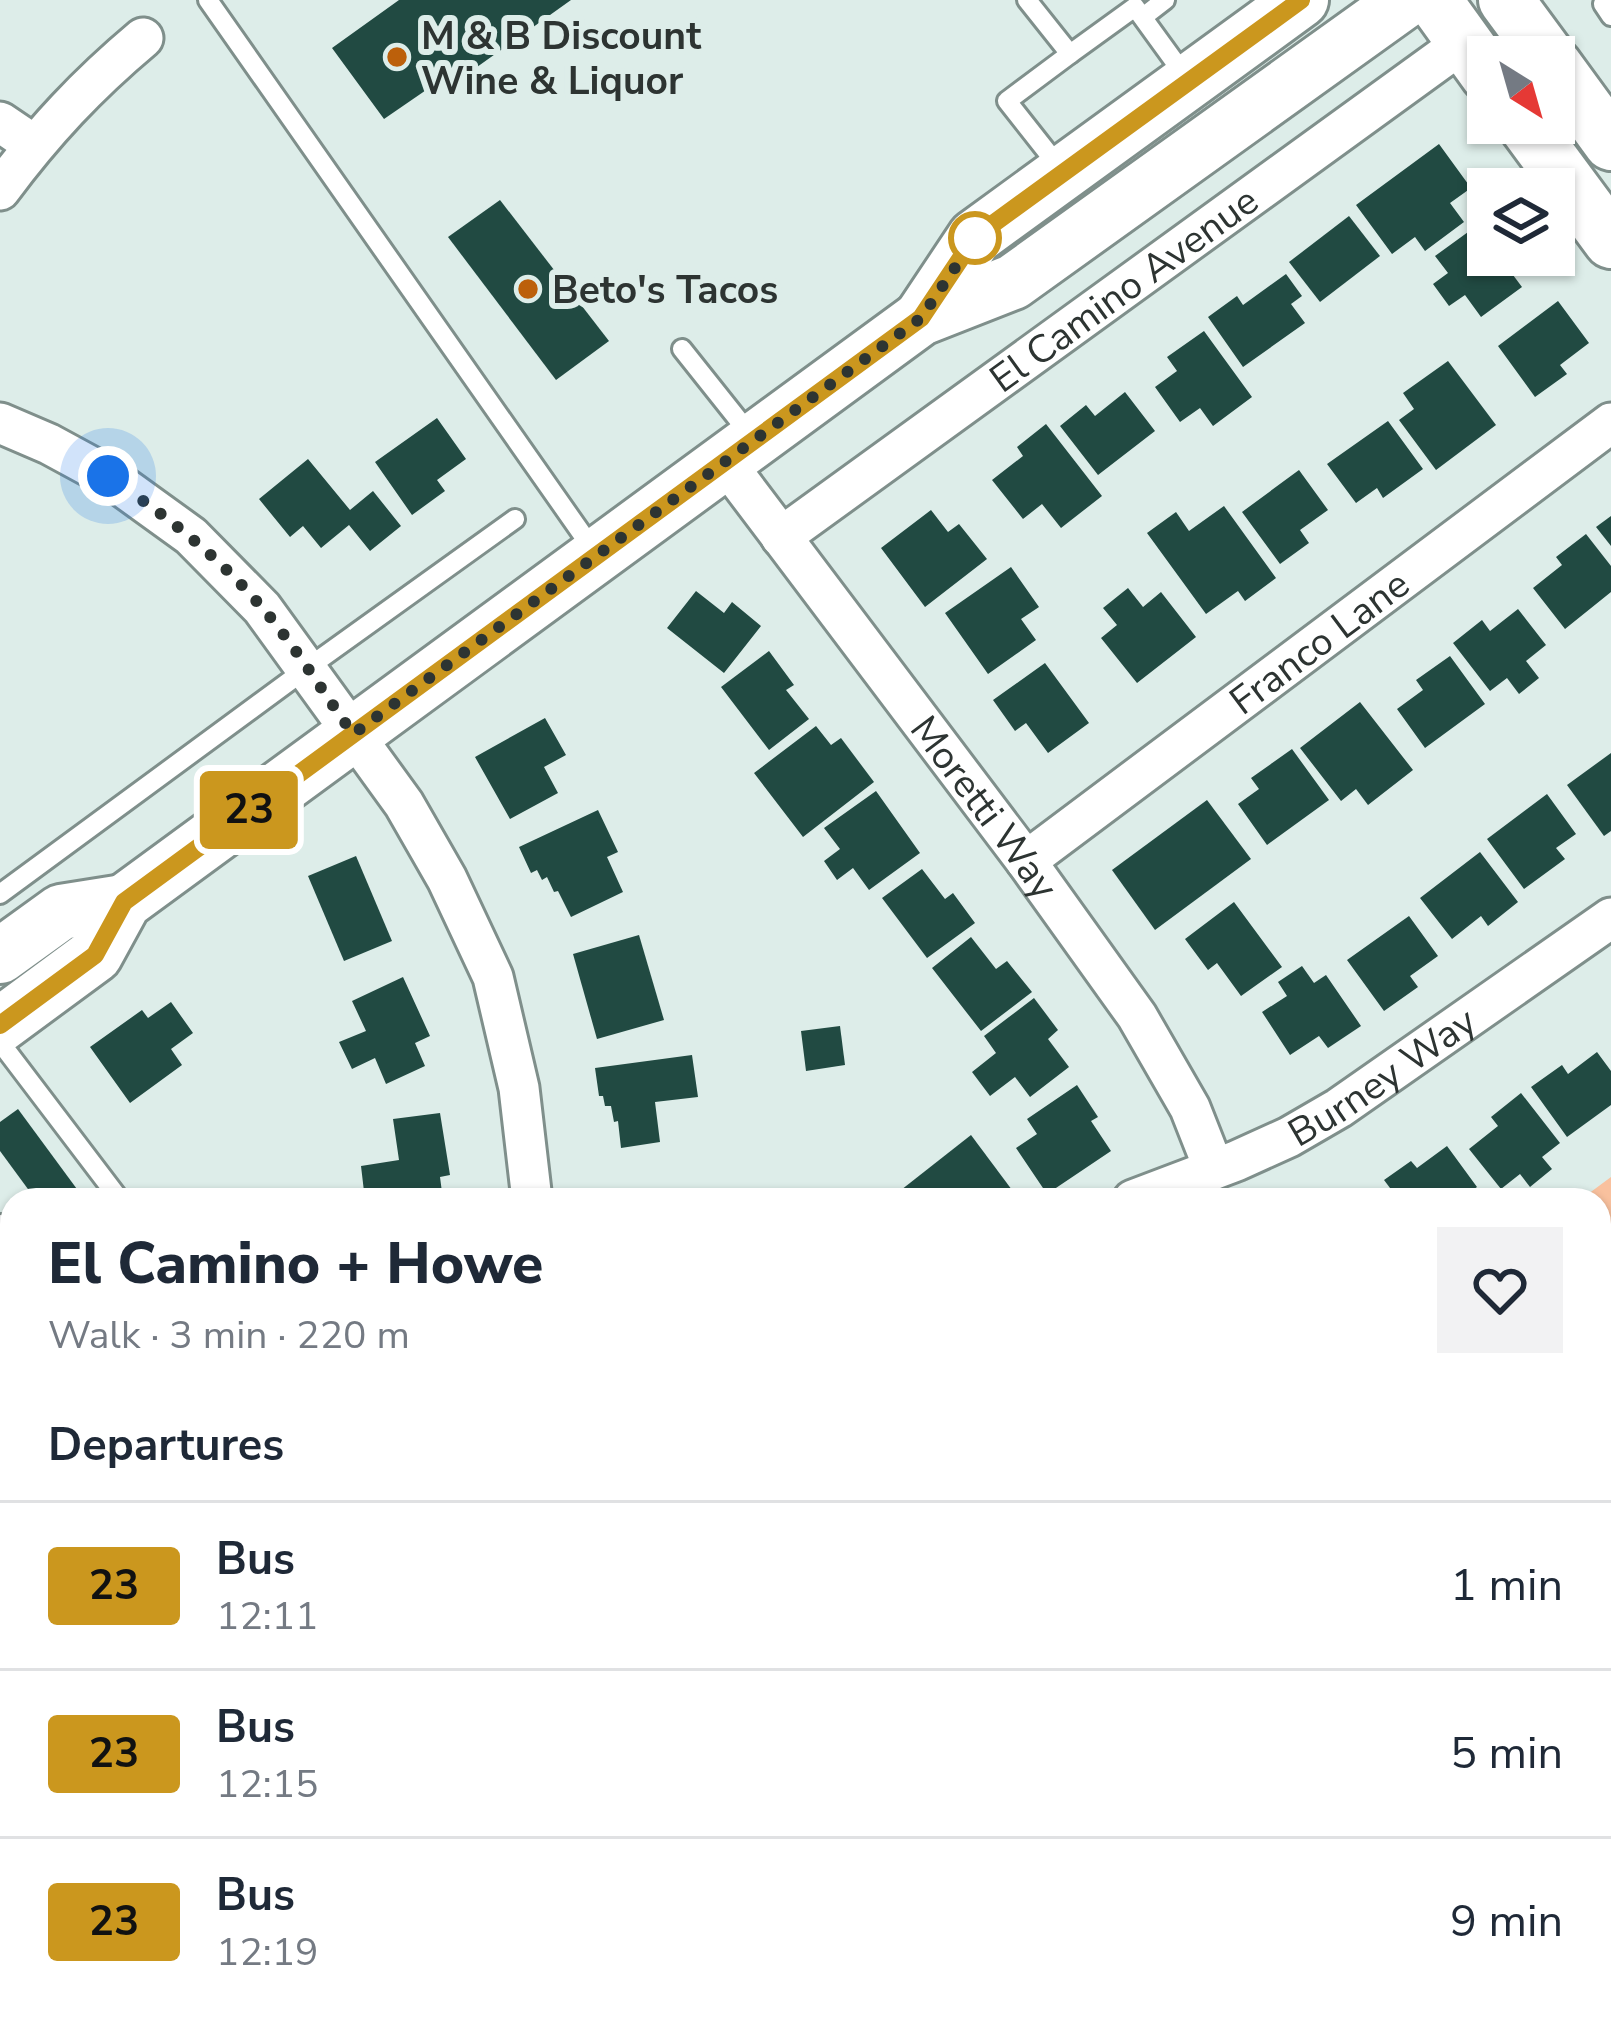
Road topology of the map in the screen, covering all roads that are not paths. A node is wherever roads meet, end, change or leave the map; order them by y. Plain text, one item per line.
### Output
1 (208, 0) edge
2 (1027, 0) edge
3 (1166, 0) edge
4 (1301, 0) edge
5 (1406, 0) edge
6 (1506, 0) edge
7 (1608, 0) edge
8 (1611, 16) edge
9 (1142, 17) junction
10 (1533, 36) edge
11 (143, 38) dead end
12 (1462, 39) edge
13 (1070, 54) junction
14 (1188, 80) junction
15 (1575, 93) edge
16 (0, 122) edge
17 (1611, 142) edge
18 (1539, 144) edge
19 (34, 145) junction
20 (1063, 172) junction
21 (0, 190) edge
22 (1611, 241) edge
23 (921, 318) junction
24 (682, 349) dead end
25 (0, 423) edge
26 (1611, 423) edge
27 (740, 452) junction
28 (515, 519) dead end
29 (781, 537) junction
30 (597, 556) junction
31 (306, 669) junction
32 (353, 734) junction
33 (1026, 861) junction
34 (0, 894) edge
35 (124, 902) junction
36 (1611, 918) edge
37 (0, 956) edge
38 (0, 1025) edge
39 (0, 1042) edge
40 (1214, 1169) junction
41 (111, 1188) edge
42 (531, 1188) edge
43 (1164, 1188) edge

1 - 30 lane
2 - 13 lane
3 - 9 lane
4 - 14 main road, El Camino Avenue
5 - 23 main road, El Camino Avenue
6 - 10 main road
7 - 8 lane
9 - 13 lane
9 - 14 lane
11 - 19 street
12 - 29 street, El Camino Avenue
13 - 20 lane
14 - 20 main road, El Camino Avenue
15 - 17 main road
16 - 19 street
18 - 22 main road
19 - 21 street
20 - 23 main road, El Camino Avenue
23 - 27 main road, El Camino Avenue
24 - 27 lane
25 - 31 street
26 - 33 street, Franco Lane
27 - 29 street, Moretti Way
27 - 30 main road, El Camino Avenue
28 - 31 lane
29 - 33 street, Moretti Way
30 - 32 main road, El Camino Avenue
31 - 32 street
31 - 34 lane
32 - 35 main road, El Camino Avenue
32 - 42 street
33 - 40 street, Moretti Way
35 - 37 main road, El Camino Avenue
35 - 38 main road, El Camino Avenue
36 - 40 street, Burney Way
39 - 41 lane
40 - 43 street, Burney Way

